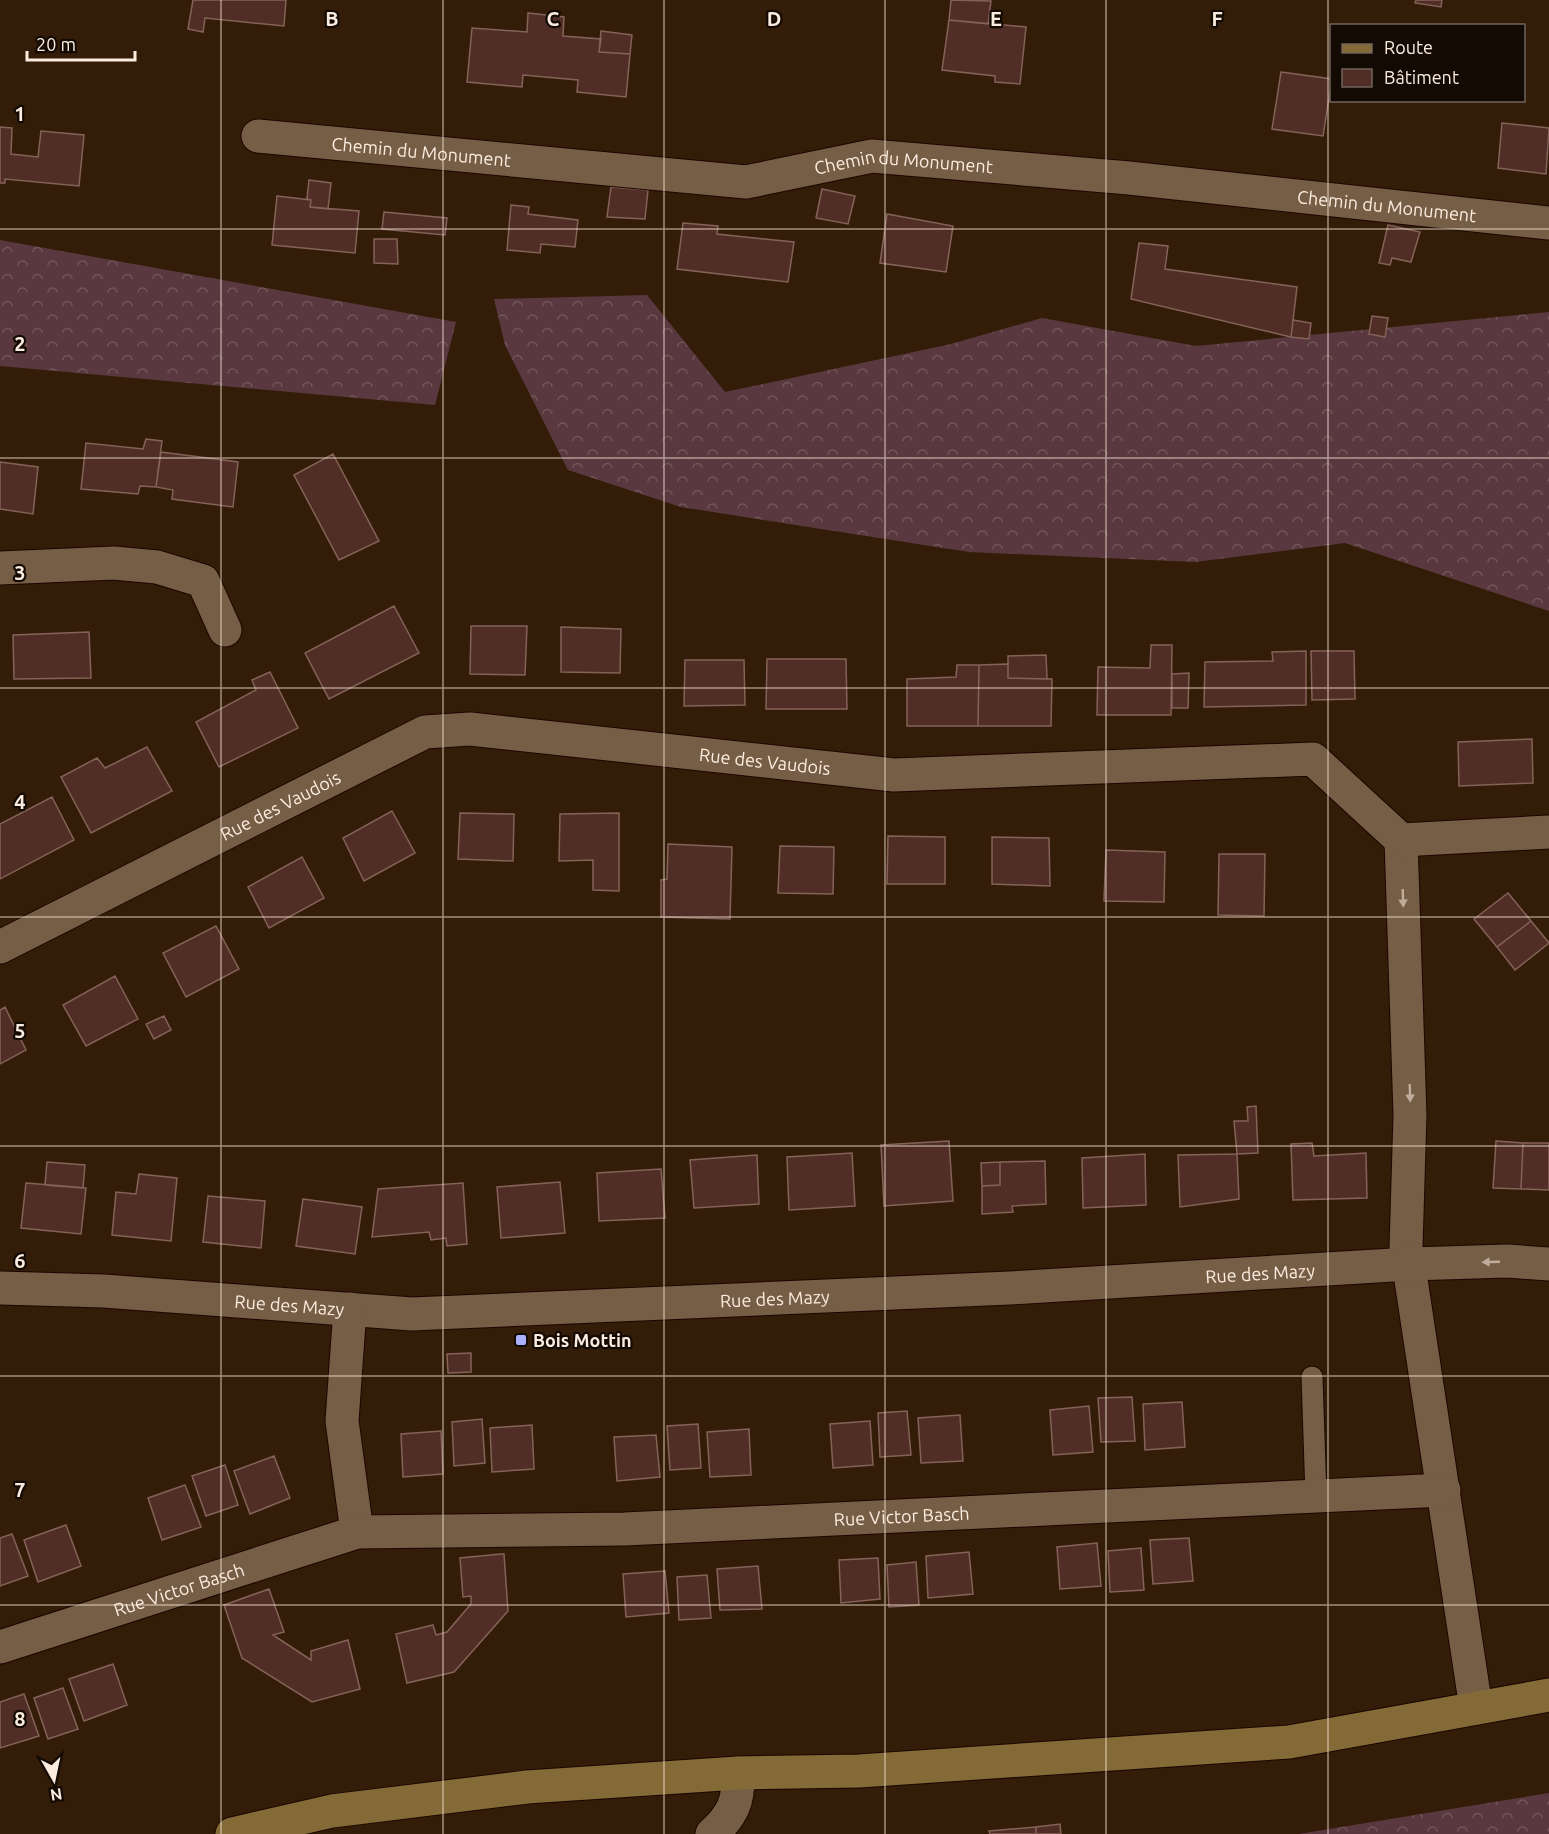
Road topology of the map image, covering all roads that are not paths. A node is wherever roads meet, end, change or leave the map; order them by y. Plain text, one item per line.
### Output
1 (258, 136) dead end
2 (1549, 223) edge
3 (0, 568) edge
4 (225, 630) dead end
5 (1549, 832) edge
6 (1401, 840) junction
7 (0, 947) edge
8 (1410, 1264) junction
9 (1549, 1264) edge
10 (0, 1288) edge
11 (350, 1309) junction
12 (1312, 1377) dead end
13 (1444, 1490) junction
14 (1316, 1496) junction
15 (357, 1532) junction
16 (0, 1647) edge
17 (1549, 1695) edge
18 (1476, 1708) junction
19 (738, 1773) junction
20 (232, 1834) edge
21 (712, 1834) edge

1 - 2 street, Chemin du Monument
3 - 4 street
5 - 6 street
6 - 7 street, Rue des Vaudois
6 -> 8 street
9 -> 8 street, Rue des Mazy
8 - 11 street, Rue des Mazy
8 - 13 street
10 - 11 street, Rue des Mazy
11 - 15 street
12 - 14 lane
13 - 14 street, Rue Victor Basch
13 - 18 street
14 - 15 street, Rue Victor Basch
15 - 16 street, Rue Victor Basch
17 - 18 main road
18 - 19 main road
19 - 20 main road
19 - 21 street

